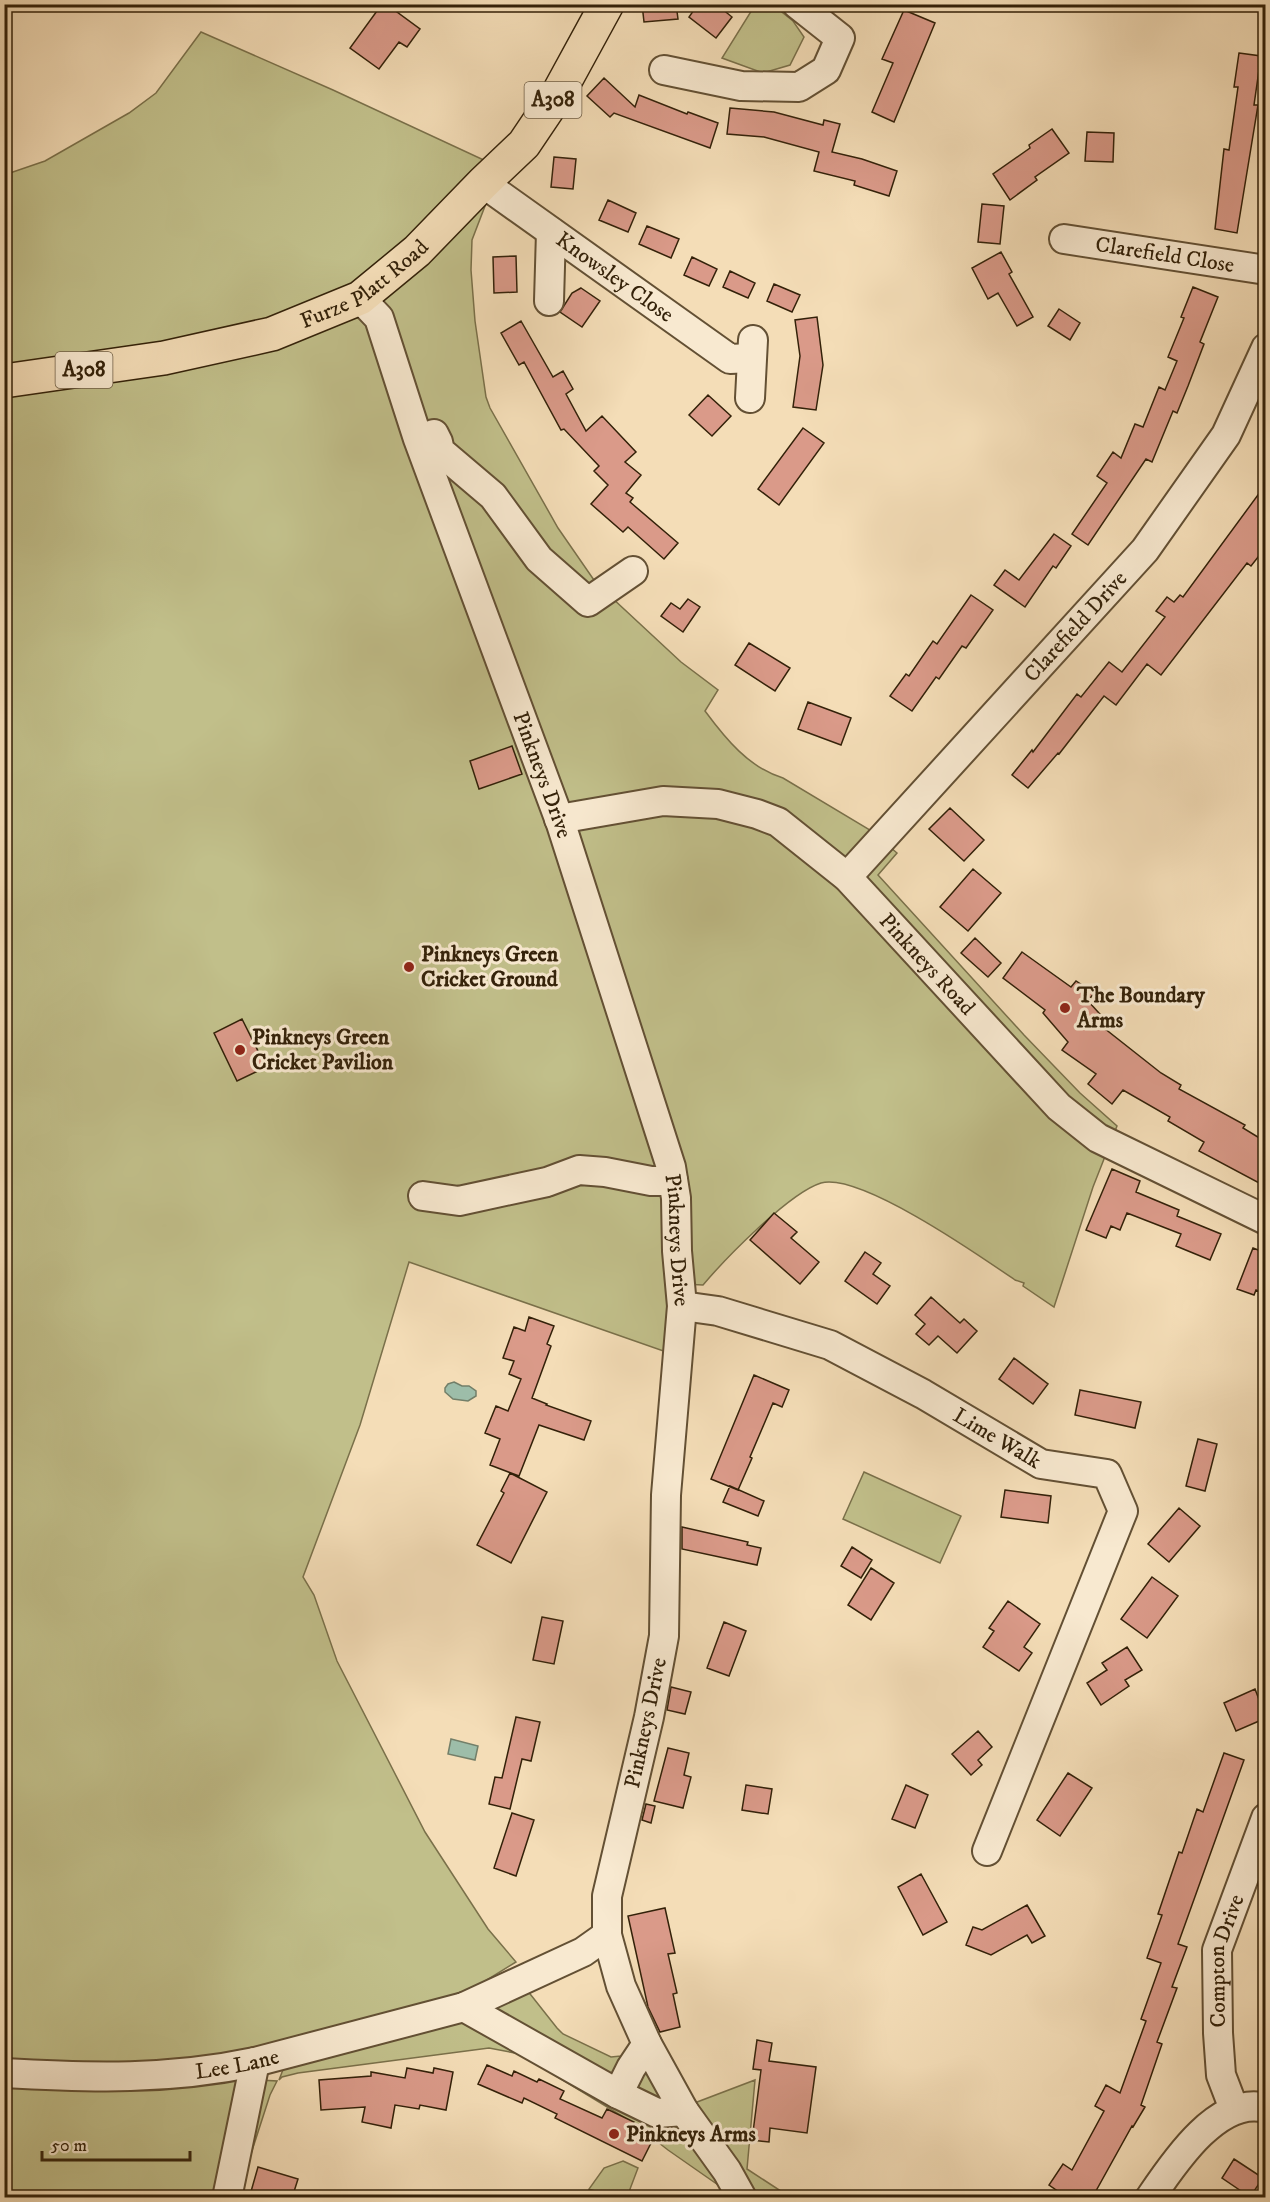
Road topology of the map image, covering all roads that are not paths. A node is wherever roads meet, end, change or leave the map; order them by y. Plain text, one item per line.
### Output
1 (607, 4) edge
2 (796, 4) edge
3 (660, 71) dead end
4 (483, 183) junction
5 (551, 232) junction
6 (1064, 239) dead end
7 (1266, 270) edge
8 (360, 298) junction
9 (549, 301) dead end
10 (1266, 348) edge
11 (4, 381) edge
12 (750, 398) dead end
13 (418, 439) junction
14 (633, 571) dead end
15 (559, 819) junction
16 (847, 877) junction
17 (673, 1181) junction
18 (423, 1196) dead end
19 (1266, 1220) edge
20 (682, 1306) junction
21 (1266, 1818) edge
22 (987, 1851) dead end
23 (606, 1935) junction
24 (464, 2007) junction
25 (647, 2044) junction
26 (255, 2062) junction
27 (4, 2073) edge
28 (618, 2094) junction
29 (1266, 2108) edge
30 (1234, 2109) junction
31 (684, 2111) junction
32 (227, 2198) edge
33 (742, 2198) edge
34 (1150, 2198) edge

1 - 4 main road, Furze Platt Road / A308
2 - 3 street
4 - 5 street, Knowsley Close
4 - 8 main road, Furze Platt Road / A308
5 - 9 street
5 - 12 street, Knowsley Close
6 - 7 street, Clarefield Close
8 - 11 main road, Furze Platt Road / A308
8 - 13 street, Pinkneys Drive
10 - 16 street, Clarefield Drive
13 - 14 street
13 - 15 street, Pinkneys Drive
15 - 16 street, Pinkneys Road
15 - 17 street, Pinkneys Drive
16 - 19 street, Pinkneys Road
17 - 18 street
17 - 20 street, Pinkneys Drive
20 - 22 street, Lime Walk
20 - 23 street, Pinkneys Drive
21 - 30 street, Compton Drive
23 - 24 street, Lee Lane
23 - 25 street, Pinkneys Drive
24 - 26 street, Lee Lane
24 - 28 street
25 - 28 street
25 - 31 street, Pinkneys Drive
26 - 27 street, Lee Lane
26 - 32 street
28 - 31 street
29 - 30 street
30 - 34 street
31 - 33 street, Pinkneys Drive

